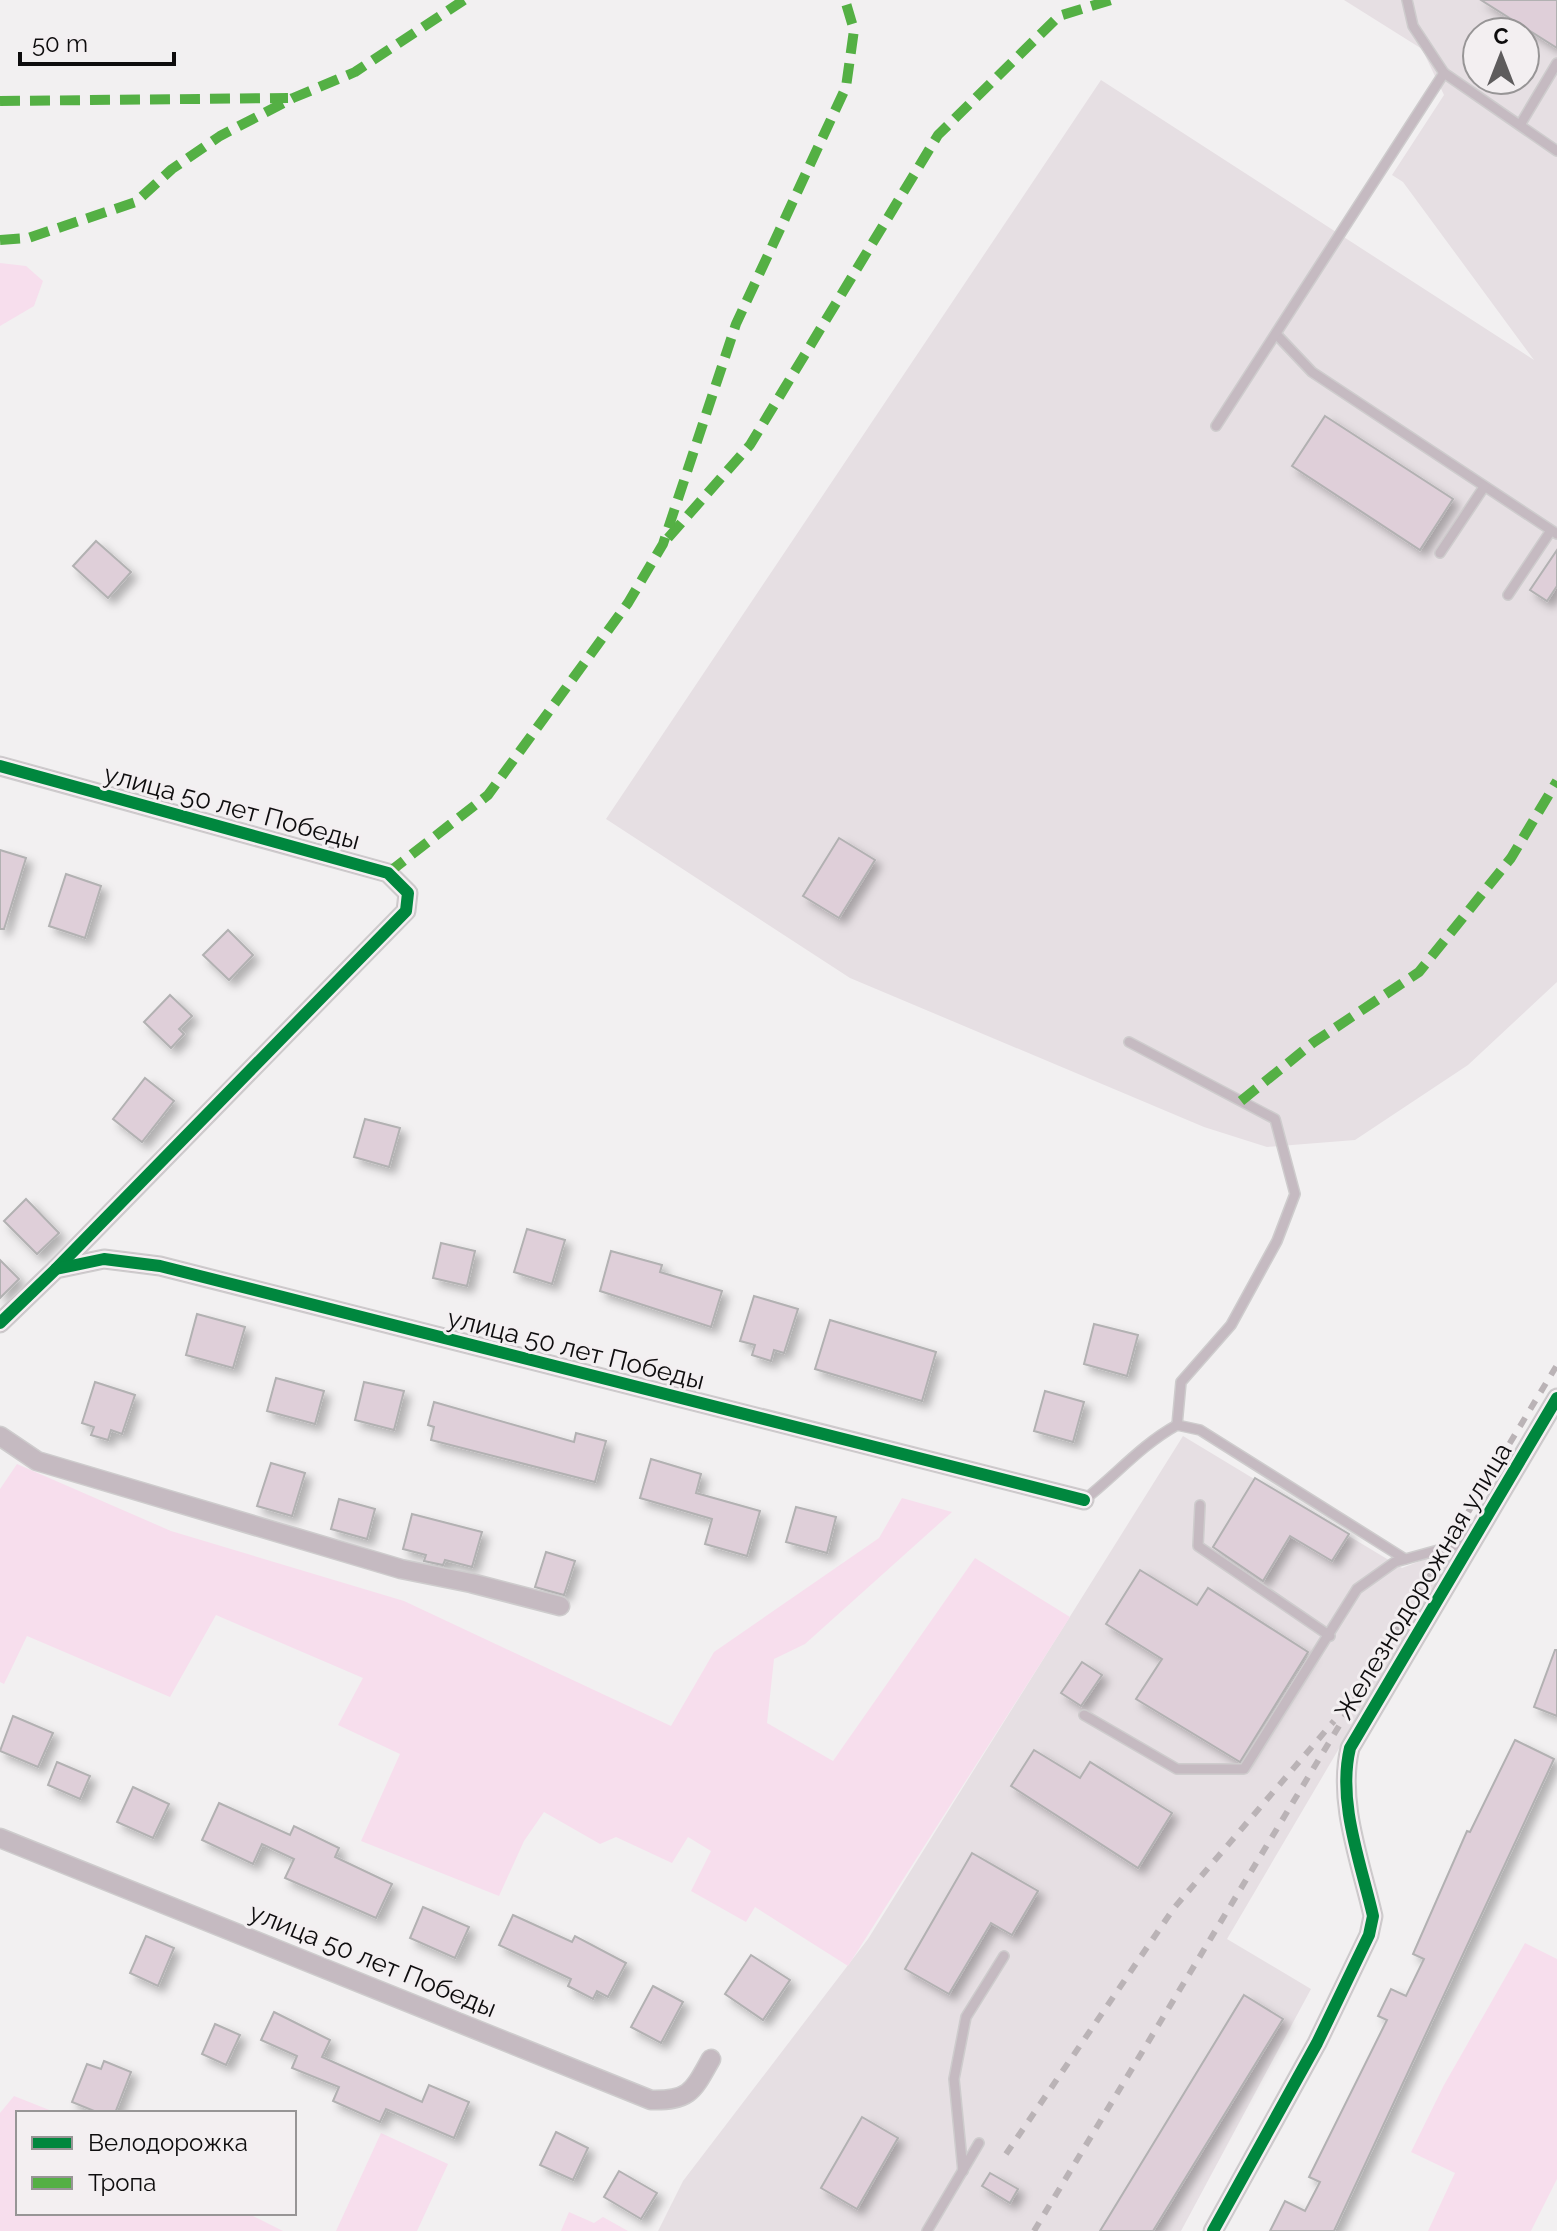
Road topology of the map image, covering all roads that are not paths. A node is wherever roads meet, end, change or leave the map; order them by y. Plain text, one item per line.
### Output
1 (1407, 0) edge
2 (1557, 63) edge
3 (1444, 73) junction
4 (1520, 125) junction
5 (1557, 151) edge
6 (1276, 334) junction
7 (1216, 426) dead end
8 (1484, 487) junction
9 (1554, 533) edge
10 (1440, 553) dead end
11 (1508, 595) dead end
12 (0, 766) edge
13 (1129, 1042) dead end
14 (56, 1269) junction
15 (0, 1323) edge
16 (1557, 1398) edge
17 (1177, 1425) junction
18 (0, 1436) edge
19 (1084, 1500) joint
20 (1200, 1505) dead end
21 (1473, 1541) junction
22 (1405, 1559) junction
23 (560, 1606) dead end
24 (1330, 1636) junction
25 (1084, 1715) dead end
26 (0, 1838) edge
27 (1004, 1956) dead end
28 (711, 2059) dead end
29 (979, 2143) dead end
30 (963, 2171) junction
31 (927, 2231) edge
32 (1213, 2231) edge

1 - 3 lane
2 - 4 lane
3 - 4 lane
3 - 6 lane
4 - 5 lane
6 - 7 lane
6 - 8 lane
8 - 9 lane
8 - 10 lane
9 - 11 lane
12 - 14 street, улица 50 лет Победы
13 - 17 lane
14 - 15 street, улица 50 лет Победы
14 - 19 street, улица 50 лет Победы
16 - 21 street, Железнодорожная улица
17 - 19 lane
17 - 22 lane
18 - 23 street
20 - 24 lane
21 - 22 lane
21 - 32 street, Железнодорожная улица
22 - 24 lane
24 - 25 lane
26 - 28 street, улица 50 лет Победы
27 - 30 lane
29 - 30 lane
30 - 31 lane

